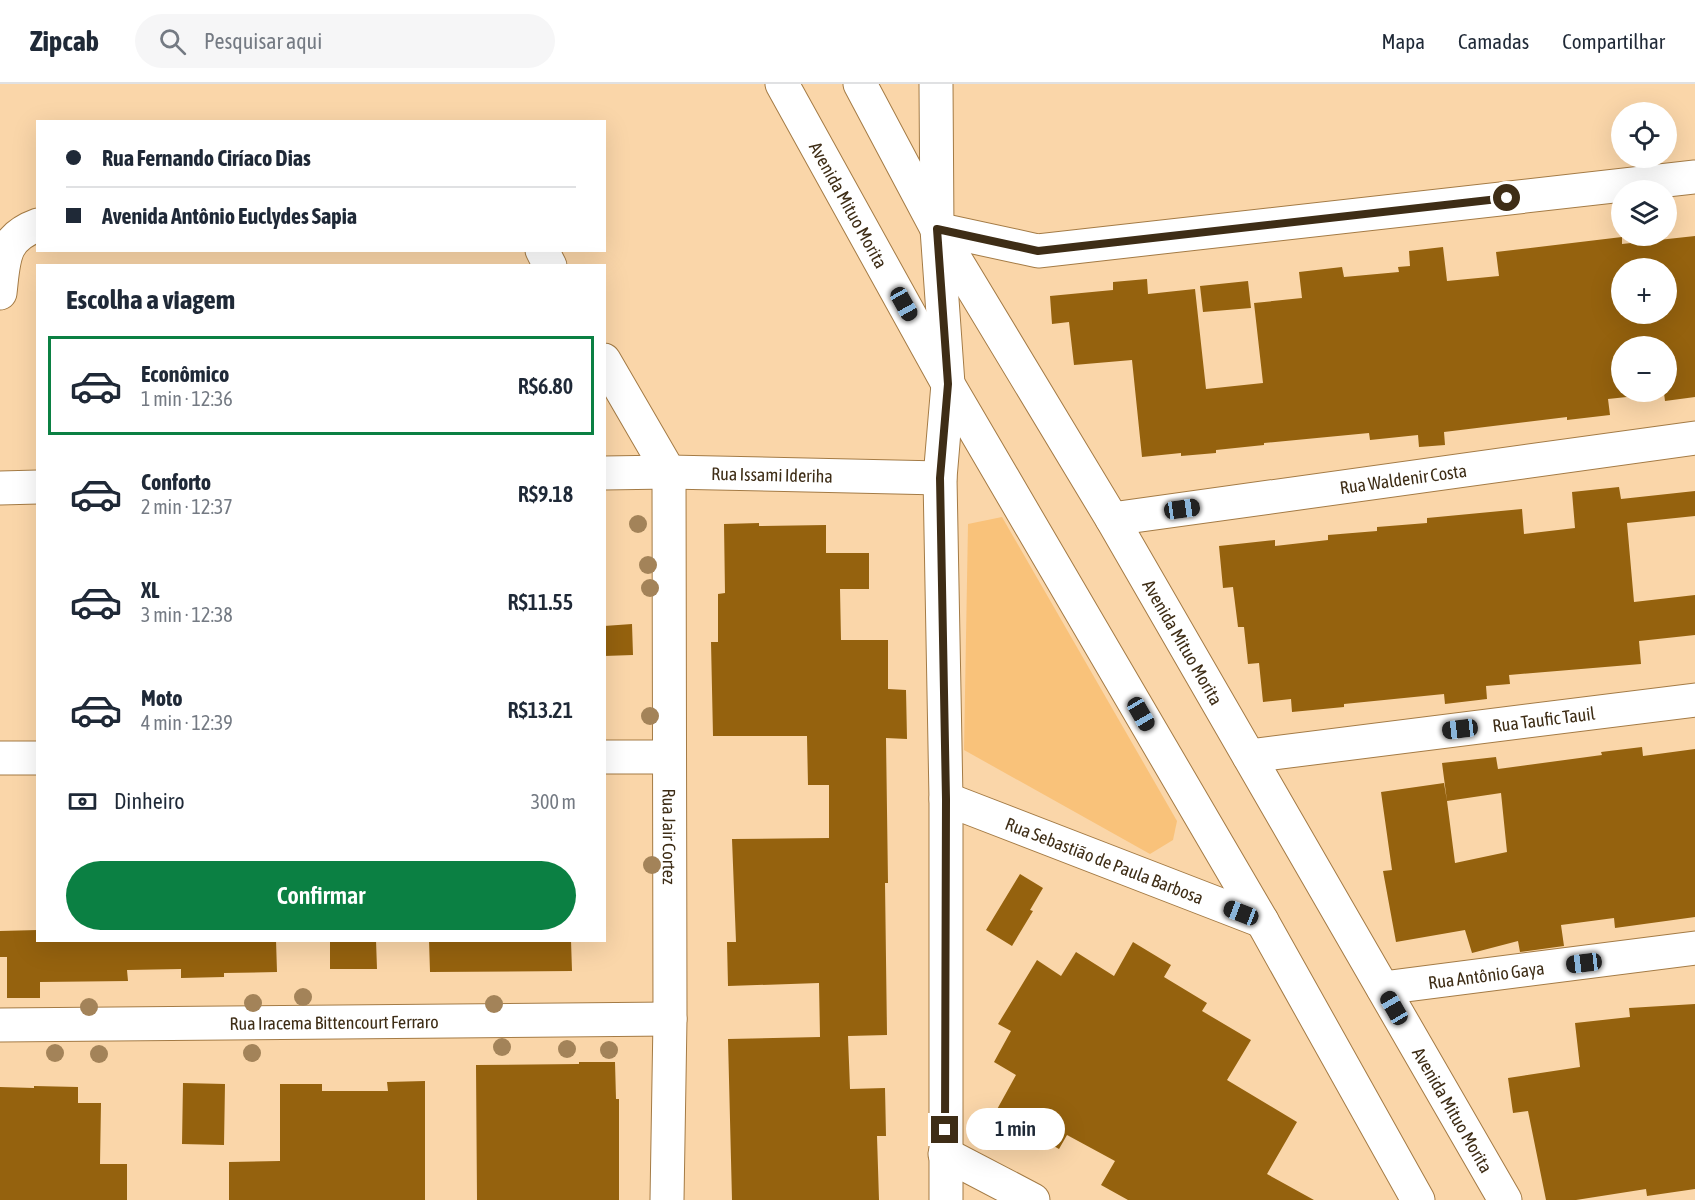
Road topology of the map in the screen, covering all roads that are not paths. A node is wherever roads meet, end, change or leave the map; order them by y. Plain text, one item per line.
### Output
1 (782, 84) edge
2 (860, 84) edge
3 (936, 84) edge
4 (1695, 177) edge
5 (30, 228) edge
6 (937, 229) junction
7 (0, 293) edge
8 (606, 363) edge
9 (948, 384) junction
10 (1695, 438) edge
11 (669, 472) junction
12 (606, 473) edge
13 (940, 478) junction
14 (36, 487) edge
15 (0, 488) edge
16 (1112, 519) junction
17 (1695, 700) edge
18 (1249, 756) junction
19 (606, 757) edge
20 (669, 757) junction
21 (0, 758) edge
22 (36, 758) edge
23 (946, 799) junction
24 (1262, 921) junction
25 (1695, 948) edge
26 (1383, 988) junction
27 (670, 1018) junction
28 (0, 1025) edge
29 (945, 1154) junction
30 (667, 1200) edge
31 (945, 1200) edge
32 (1033, 1200) edge
33 (1418, 1200) edge
34 (1506, 1200) edge

1 - 9 street, Avenida Mituo Morita
2 - 6 street, Avenida Mituo Morita
3 - 6 street
4 - 6 street
5 - 7 street
6 - 9 street
6 - 16 street, Avenida Mituo Morita
8 - 11 street
9 - 13 street
9 - 24 street, Avenida Mituo Morita
10 - 16 street, Rua Waldenir Costa
11 - 12 street, Rua Issami Ideriha
11 - 13 street, Rua Issami Ideriha
11 - 20 street, Rua Jair Cortez
13 - 23 street
14 - 15 street
16 - 18 street, Avenida Mituo Morita
17 - 18 street, Rua Taufic Tauil
18 - 26 street, Avenida Mituo Morita
19 - 20 street
20 - 27 street, Rua Jair Cortez
21 - 22 street
23 - 24 street, Rua Sebastião de Paula Barbosa
23 - 29 street
24 - 33 street, Avenida Mituo Morita
25 - 26 street, Rua Antônio Gaya
26 - 34 street, Avenida Mituo Morita
27 - 28 street, Rua Iracema Bittencourt Ferraro
27 - 30 street, Rua Jair Cortez
29 - 31 street
29 - 32 street

